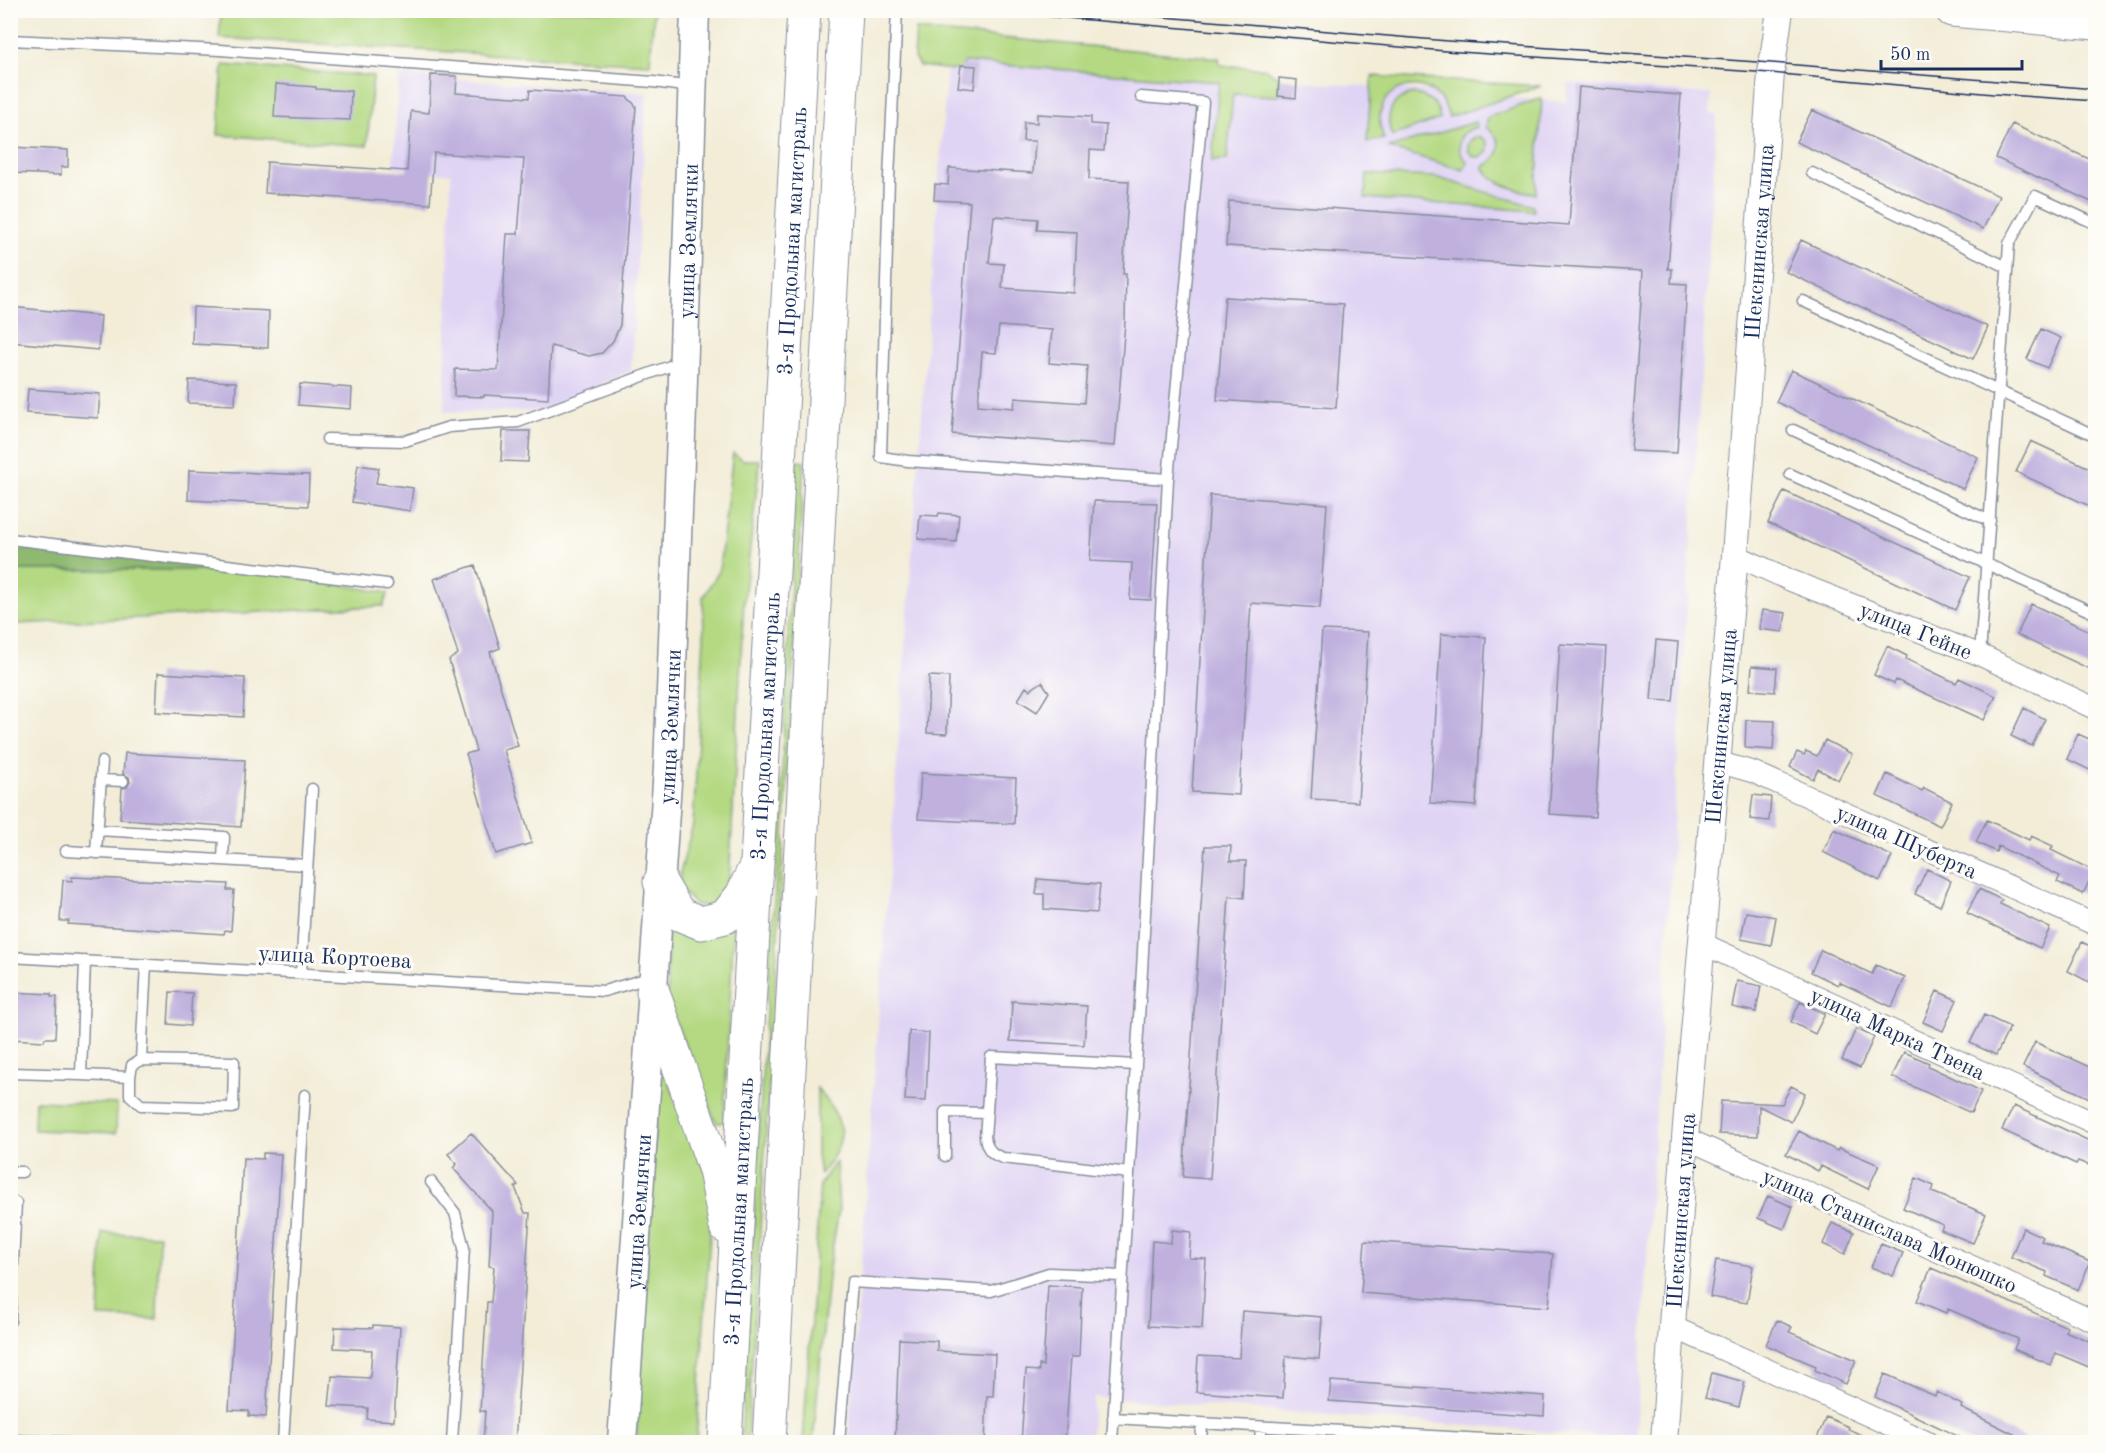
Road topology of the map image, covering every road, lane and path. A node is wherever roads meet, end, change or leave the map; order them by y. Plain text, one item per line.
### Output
1 (695, 10) edge
2 (804, 10) edge
3 (846, 10) edge
4 (897, 10) edge
5 (1780, 10) edge
6 (1952, 10) edge
7 (2096, 23) edge
8 (10, 40) edge
9 (693, 87) junction
10 (1141, 97) dead end
11 (1812, 173) dead end
12 (2096, 224) edge
13 (2007, 267) junction
14 (1803, 301) dead end
15 (684, 360) junction
16 (1999, 392) junction
17 (1793, 430) dead end
18 (2096, 436) edge
19 (327, 439) dead end
20 (1790, 474) dead end
21 (1168, 479) junction
22 (1990, 521) junction
23 (10, 539) edge
24 (1735, 555) junction
25 (1986, 565) junction
26 (387, 584) dead end
27 (2096, 614) edge
28 (1980, 656) junction
29 (2096, 709) edge
30 (102, 762) dead end
31 (1718, 762) junction
32 (101, 780) junction
33 (123, 781) dead end
34 (312, 789) dead end
35 (98, 830) junction
36 (66, 851) dead end
37 (96, 853) junction
38 (223, 861) junction
39 (757, 863) junction
40 (307, 865) junction
41 (660, 882) junction
42 (2096, 925) edge
43 (1701, 943) junction
44 (10, 957) edge
45 (85, 961) junction
46 (146, 964) junction
47 (301, 973) junction
48 (653, 984) junction
49 (141, 1060) junction
50 (1136, 1065) junction
51 (10, 1073) edge
52 (81, 1076) junction
53 (130, 1077) junction
54 (305, 1095) dead end
55 (987, 1113) junction
56 (2096, 1124) edge
57 (1685, 1138) junction
58 (945, 1156) dead end
59 (10, 1172) edge
60 (22, 1172) dead end
61 (1129, 1173) junction
62 (431, 1182) dead end
63 (16, 1203) dead end
64 (1122, 1276) junction
65 (735, 1279) junction
66 (10, 1321) edge
67 (2096, 1322) edge
68 (1673, 1327) junction
69 (1113, 1418) junction
70 (1203, 1424) junction
71 (1261, 1427) junction
72 (10, 1440) edge
73 (65, 1443) edge
74 (283, 1443) edge
75 (452, 1443) edge
76 (622, 1443) edge
77 (725, 1443) edge
78 (769, 1443) edge
79 (839, 1443) edge
80 (1112, 1443) edge
81 (1201, 1443) edge
82 (1260, 1443) edge
83 (1536, 1443) edge
84 (1664, 1443) edge
85 (1927, 1443) edge

1 - 9 main road, улица Землячки
2 - 39 highway, 3-я Продольная магистраль
3 - 78 highway, 3-я Продольная магистраль
4 - 21 lane
5 - 24 street, Шекснинская улица
6 - 7 highway
8 - 9 lane
9 - 15 main road, улица Землячки
10 - 21 lane
11 - 13 lane
12 - 13 lane
13 - 16 lane
14 - 16 lane
15 - 19 lane
15 - 41 main road, улица Землячки
16 - 18 lane
16 - 22 lane
17 - 22 lane
20 - 25 lane
21 - 50 lane
22 - 25 lane
23 - 26 lane
24 - 28 street, улица Гейне
24 - 31 street, Шекснинская улица
25 - 27 lane
25 - 28 lane
28 - 29 street, улица Гейне
30 - 32 lane
31 - 42 street, улица Шуберта
31 - 43 street, Шекснинская улица
32 - 33 lane
32 - 35 lane
34 - 40 lane
35 - 37 lane
35 - 38 lane
36 - 37 lane
37 - 38 lane
38 - 40 lane
39 - 41 highway
39 - 65 highway, 3-я Продольная магистраль
40 - 47 lane
41 - 48 main road, улица Землячки
43 - 56 street, улица Марка Твена
43 - 57 street, Шекснинская улица
44 - 45 lane, улица Кортоева
45 - 46 lane, улица Кортоева
45 - 52 lane
46 - 47 lane, улица Кортоева
46 - 49 lane
47 - 48 lane, улица Кортоева
48 - 65 highway
48 - 76 main road, улица Землячки
49 - 53 lane
49 - 53 lane
50 - 55 lane
50 - 61 lane
51 - 52 lane
52 - 53 lane
54 - 74 lane
55 - 58 lane
55 - 61 lane
57 - 67 street, улица Станислава Монюшко
57 - 68 street, Шекснинская улица
59 - 60 lane
61 - 64 lane
62 - 75 lane
63 - 66 lane
64 - 69 lane
64 - 79 lane
65 - 77 highway, 3-я Продольная магистраль
68 - 84 street, Шекснинская улица
68 - 85 street
69 - 70 lane
69 - 80 lane
70 - 71 lane
70 - 81 lane
71 - 82 lane
71 - 83 lane
72 - 73 lane

